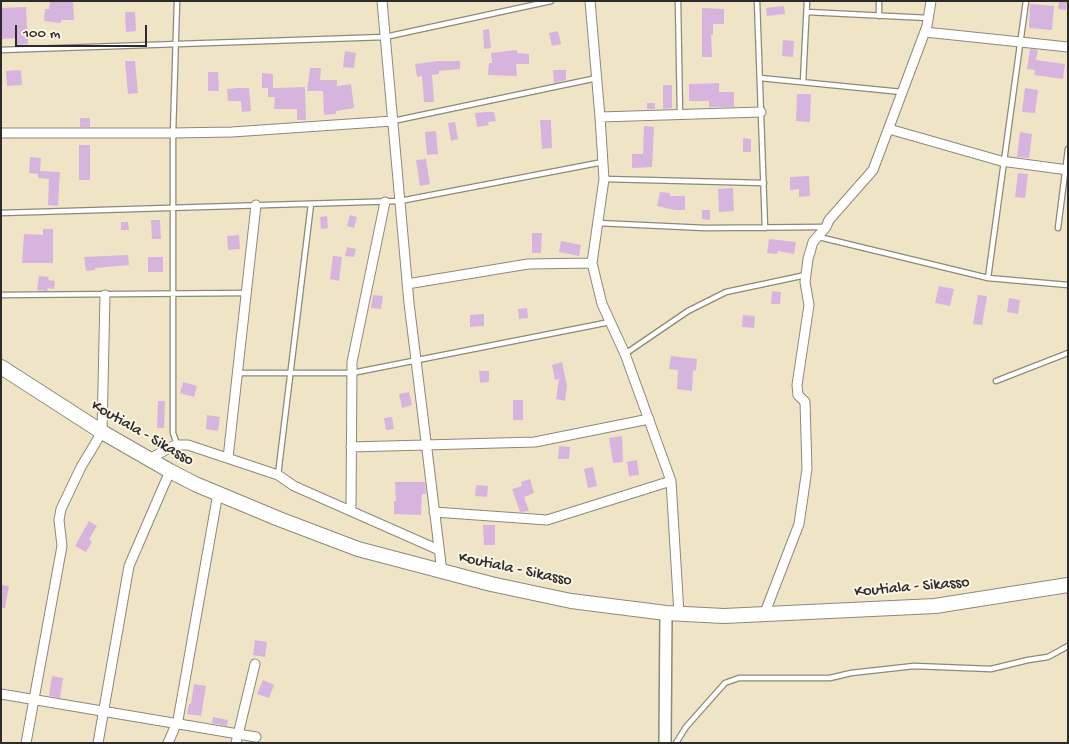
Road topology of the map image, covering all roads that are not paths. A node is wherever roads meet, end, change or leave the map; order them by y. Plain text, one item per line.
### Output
1 (177, 1) edge
2 (382, 1) edge
3 (551, 1) edge
4 (590, 1) edge
5 (678, 1) edge
6 (757, 1) edge
7 (807, 1) edge
8 (879, 1) edge
9 (932, 1) edge
10 (1026, 1) edge
11 (807, 12) junction
12 (879, 16) junction
13 (929, 18) junction
14 (925, 32) junction
15 (385, 36) junction
16 (1021, 42) junction
17 (177, 45) junction
18 (1068, 47) edge
19 (1, 50) edge
20 (597, 78) junction
21 (760, 78) junction
22 (803, 82) junction
23 (902, 92) junction
24 (761, 112) junction
25 (680, 115) junction
26 (600, 117) junction
27 (392, 121) junction
28 (888, 129) junction
29 (1, 133) edge
30 (173, 134) junction
31 (1068, 149) edge
32 (1004, 161) junction
33 (603, 162) junction
34 (1066, 170) edge
35 (604, 179) junction
36 (764, 183) junction
37 (400, 201) junction
38 (385, 202) junction
39 (311, 204) junction
40 (256, 205) junction
41 (173, 208) junction
42 (1, 213) edge
43 (598, 223) junction
44 (826, 227) junction
45 (765, 228) junction
46 (1058, 228) dead end
47 (817, 237) junction
48 (592, 263) junction
49 (806, 275) junction
50 (988, 278) junction
51 (407, 284) junction
52 (1068, 285) edge
53 (246, 293) junction
54 (173, 294) junction
55 (1, 295) edge
56 (106, 295) junction
57 (610, 322) junction
58 (625, 354) junction
59 (1068, 354) edge
60 (416, 360) junction
61 (1, 367) edge
62 (237, 373) junction
63 (290, 373) junction
64 (352, 373) junction
65 (996, 381) dead end
66 (649, 419) junction
67 (102, 432) junction
68 (177, 445) junction
69 (426, 445) junction
70 (351, 447) junction
71 (228, 458) junction
72 (149, 459) junction
73 (170, 471) junction
74 (278, 474) junction
75 (671, 481) junction
76 (218, 494) junction
77 (351, 511) junction
78 (434, 512) junction
79 (439, 550) junction
80 (442, 572) junction
81 (1068, 585) edge
82 (672, 614) junction
83 (764, 615) junction
84 (1068, 646) edge
85 (255, 664) dead end
86 (1, 694) edge
87 (34, 699) junction
88 (103, 711) junction
89 (177, 723) junction
90 (256, 736) dead end
91 (238, 738) edge
92 (26, 743) edge
93 (98, 743) edge
94 (168, 743) edge
95 (665, 743) edge
96 (676, 743) edge

1 - 17 lane
2 - 15 street
3 - 15 lane
4 - 20 street
5 - 25 lane
6 - 21 lane
7 - 11 lane
8 - 12 lane
9 - 13 street
10 - 16 lane
11 - 12 lane
11 - 22 lane
12 - 13 lane
13 - 14 street
14 - 16 street
14 - 23 street
15 - 17 lane
15 - 27 street
16 - 18 street
16 - 32 lane
17 - 19 lane
17 - 30 lane
20 - 26 street
20 - 27 lane
21 - 22 lane
21 - 24 lane
22 - 23 lane
23 - 28 street
24 - 25 street
24 - 36 lane
25 - 26 street
26 - 33 street
27 - 30 street
27 - 37 street
28 - 32 street
28 - 44 street
29 - 30 street
30 - 41 lane
31 - 34 lane
32 - 34 street
32 - 50 lane
33 - 35 street
33 - 37 lane
34 - 46 lane
35 - 36 lane
35 - 43 street
36 - 45 lane
37 - 38 lane
37 - 51 street
38 - 39 lane
38 - 64 street
39 - 40 lane
39 - 63 lane
40 - 41 lane
40 - 53 street
41 - 42 lane
41 - 54 lane
43 - 45 lane
43 - 48 street
44 - 45 lane
44 - 47 street
47 - 49 street
47 - 50 lane
48 - 51 street
48 - 57 street
49 - 58 lane
49 - 83 street
50 - 52 lane
51 - 60 street
53 - 54 lane
53 - 62 street
54 - 56 lane
54 - 68 lane
55 - 56 lane
56 - 67 street
57 - 58 street
57 - 60 lane
58 - 66 street
59 - 65 lane
60 - 64 lane
60 - 69 street
61 - 67 main road, Koutiala - Sikasso
62 - 63 lane
62 - 71 street
63 - 64 lane
63 - 74 lane
64 - 70 street
66 - 69 street
66 - 75 street
67 - 72 main road, Koutiala - Sikasso
67 - 87 street
68 - 71 street
68 - 72 street
69 - 70 street
69 - 78 street
70 - 77 street
71 - 74 street
72 - 73 main road, Koutiala - Sikasso
73 - 76 main road, Koutiala - Sikasso
73 - 88 street
74 - 77 street
75 - 78 street
75 - 82 street
76 - 80 main road, Koutiala - Sikasso
76 - 89 street
77 - 79 street
78 - 79 street
79 - 80 street
80 - 82 main road, Koutiala - Sikasso
81 - 83 main road, Koutiala - Sikasso
82 - 83 main road, Koutiala - Sikasso
82 - 95 street
84 - 96 lane
85 - 91 street
86 - 87 street
87 - 88 street
87 - 92 street
88 - 89 street
88 - 93 street
89 - 91 street
89 - 94 street
90 - 91 street

